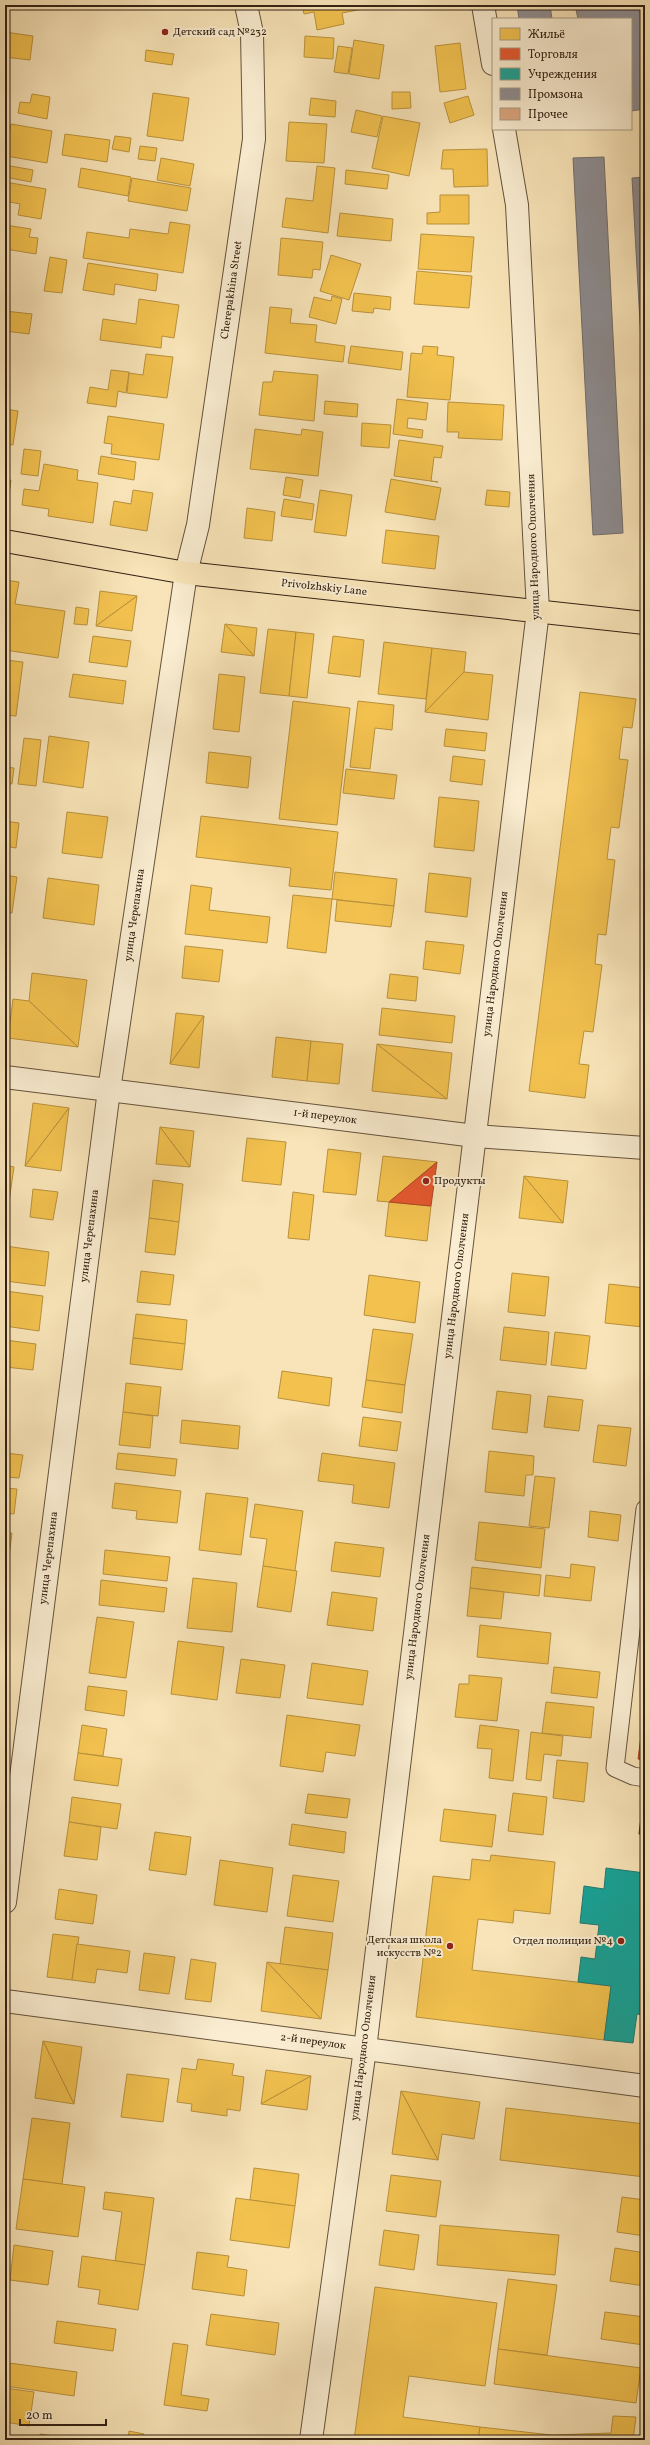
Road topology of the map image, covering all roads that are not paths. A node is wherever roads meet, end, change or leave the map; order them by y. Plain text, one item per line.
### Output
1 (246, 5) edge
2 (483, 5) edge
3 (492, 58) edge
4 (504, 130) edge
5 (5, 541) edge
6 (186, 573) junction
7 (538, 611) junction
8 (645, 623) edge
9 (5, 1077) edge
10 (109, 1090) junction
11 (475, 1136) junction
12 (645, 1148) edge
13 (645, 1509) edge
14 (645, 1778) edge
15 (5, 1902) edge
16 (5, 2002) edge
17 (364, 2049) junction
18 (645, 2086) edge
19 (311, 2440) edge

1 - 6 street, Cherepakhina Street
2 - 3 street
4 - 7 street, улица Народного Ополчения
5 - 6 main road, Privolzhskiy Lane
6 - 7 main road, Privolzhskiy Lane
6 - 10 street, улица Черепахина
7 - 8 main road, Privolzhskiy Lane
7 - 11 street, улица Народного Ополчения
9 - 10 street, 1-й переулок
10 - 11 street, 1-й переулок
10 - 15 street, улица Черепахина
11 - 12 street, 1-й переулок
11 - 17 street, улица Народного Ополчения
13 - 14 lane
16 - 17 street, 2-й переулок
17 - 18 street, 2-й переулок
17 - 19 street, улица Народного Ополчения

